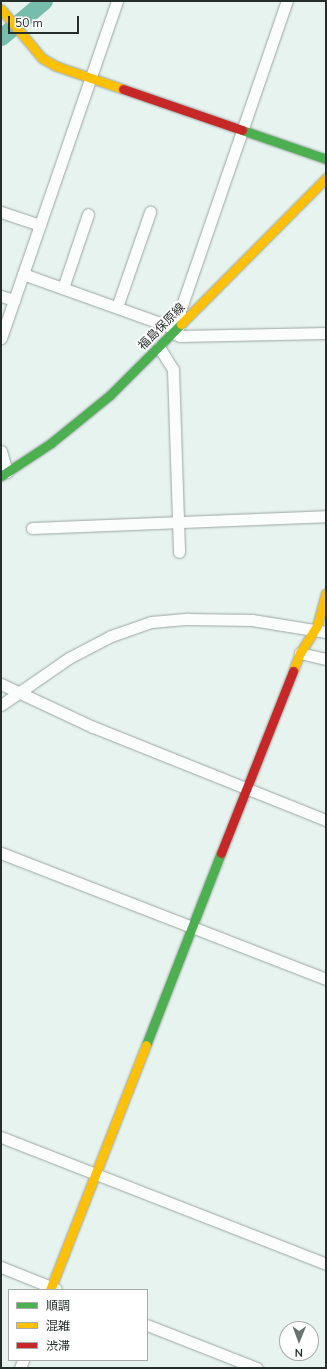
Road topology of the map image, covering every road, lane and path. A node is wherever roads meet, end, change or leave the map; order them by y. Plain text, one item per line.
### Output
1 (117, 1) edge
2 (287, 1) edge
3 (1, 9) edge
4 (90, 78) junction
5 (243, 130) junction
6 (326, 159) edge
7 (324, 186) edge
8 (1, 212) edge
9 (150, 212) dead end
10 (88, 214) dead end
11 (40, 225) junction
12 (23, 274) junction
13 (63, 288) junction
14 (1, 296) edge
15 (14, 300) junction
16 (117, 306) junction
17 (176, 329) junction
18 (326, 333) edge
19 (1, 338) edge
20 (159, 347) junction
21 (1, 451) edge
22 (4, 474) edge
23 (326, 516) edge
24 (178, 522) junction
25 (32, 528) dead end
26 (179, 552) dead end
27 (326, 593) edge
28 (321, 631) edge
29 (300, 653) junction
30 (326, 659) edge
31 (1, 684) edge
32 (21, 692) junction
33 (1, 705) edge
34 (246, 788) junction
35 (326, 820) edge
36 (1, 853) edge
37 (192, 926) junction
38 (326, 978) edge
39 (1, 1137) edge
40 (95, 1174) junction
41 (326, 1264) edge
42 (1, 1267) edge
43 (53, 1289) edge
44 (148, 1325) edge
45 (257, 1368) edge

1 - 4 street
2 - 5 street
3 - 4 street
4 - 5 street
4 - 11 street
5 - 6 street
5 - 17 street
7 - 17 street, 福島保原線
8 - 11 street
9 - 16 street
10 - 13 street
11 - 12 street
12 - 13 street
12 - 15 street
13 - 16 street
14 - 15 street
15 - 19 street
16 - 17 street
17 - 18 street
17 - 20 street, 福島保原線
20 - 22 street, 福島保原線
20 - 24 street
21 - 22 street
23 - 24 street
24 - 25 street
24 - 26 street
27 - 28 street
28 - 29 street
28 - 32 street
29 - 30 street
29 - 34 street
31 - 32 street
32 - 33 street
32 - 34 street
34 - 35 street
34 - 37 street
36 - 37 street
37 - 38 street
37 - 40 street
39 - 40 street
40 - 41 street
40 - 43 street
42 - 43 street
44 - 45 street

